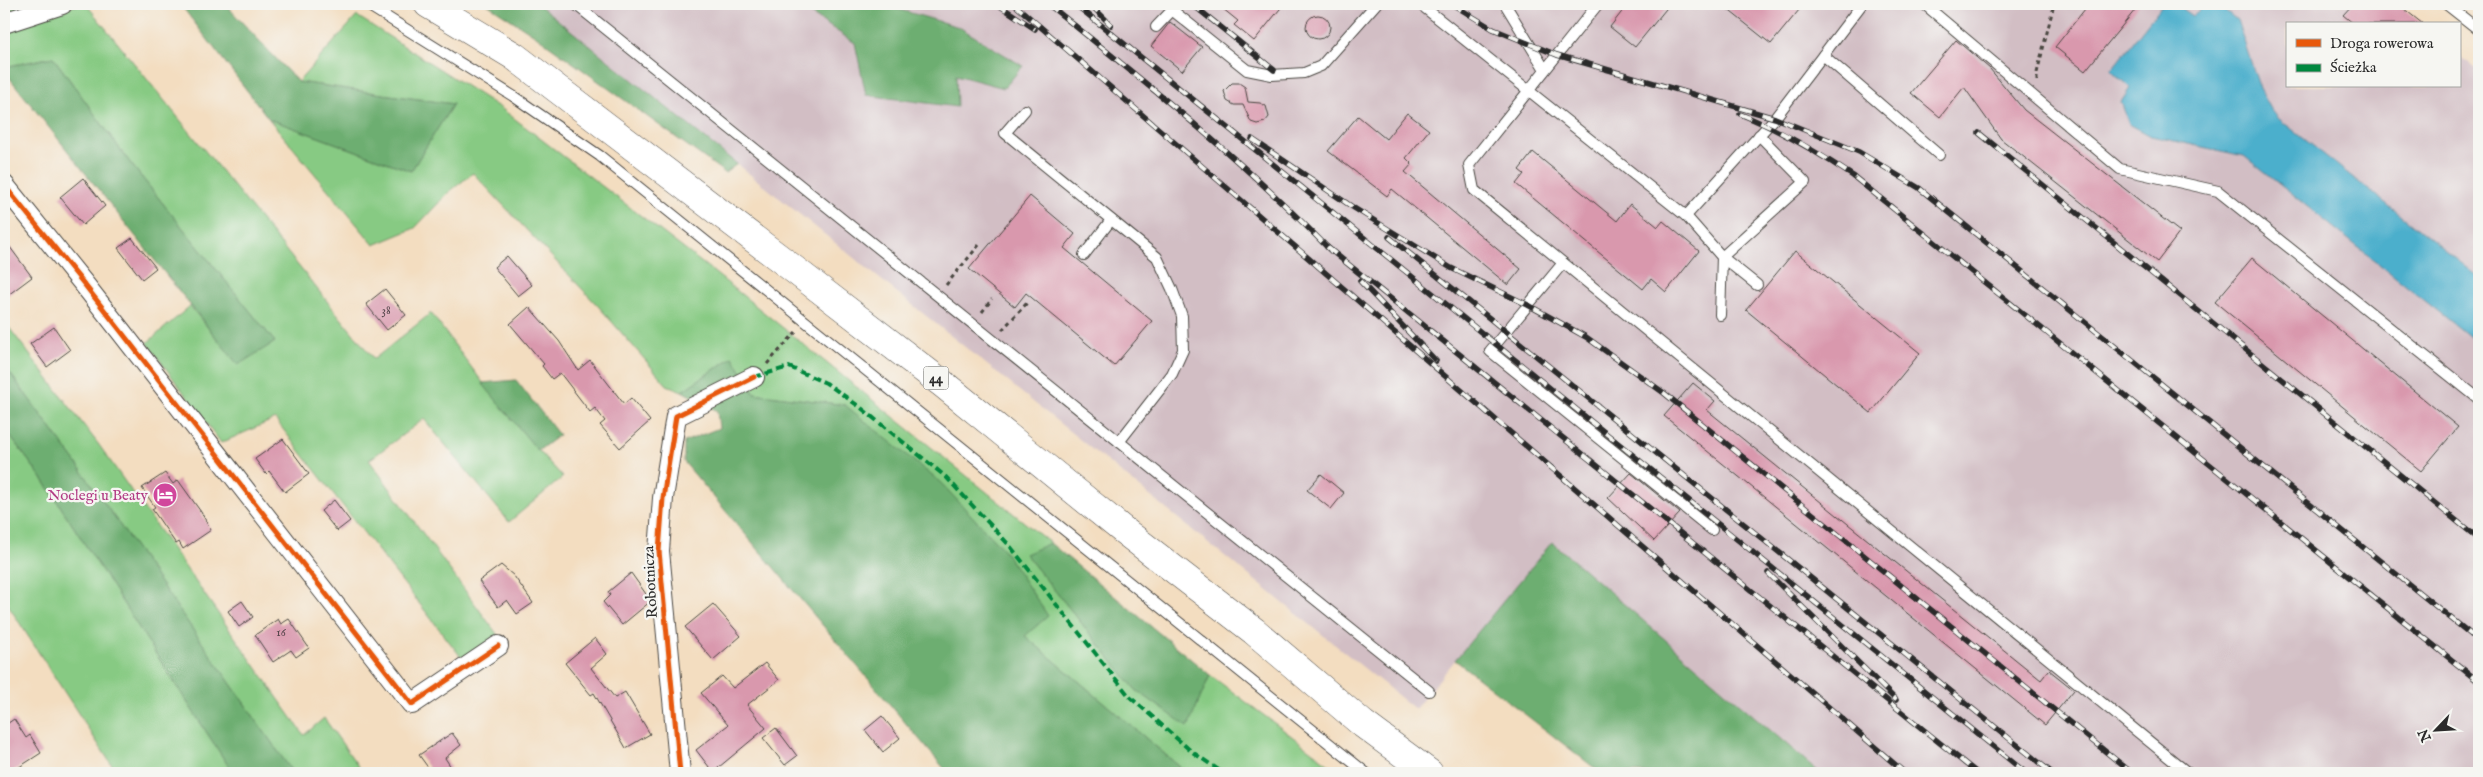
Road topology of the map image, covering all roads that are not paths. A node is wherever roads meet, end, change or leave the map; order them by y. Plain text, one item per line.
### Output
1 (62, 4) edge
2 (366, 4) edge
3 (428, 4) edge
4 (575, 4) edge
5 (1376, 4) edge
6 (1420, 4) edge
7 (1505, 4) edge
8 (1598, 4) edge
9 (1861, 4) edge
10 (1924, 4) edge
11 (2446, 4) edge
12 (1175, 7) edge
13 (4, 23) edge
14 (1156, 27) dead end
15 (2479, 30) edge
16 (1823, 55) junction
17 (1544, 68) junction
18 (1527, 90) junction
19 (1025, 110) dead end
20 (1759, 135) junction
21 (1939, 155) dead end
22 (4, 185) edge
23 (1686, 216) junction
24 (1111, 220) junction
25 (1084, 255) dead end
26 (1722, 257) junction
27 (1562, 263) junction
28 (1757, 285) dead end
29 (1720, 314) dead end
30 (754, 377) road end
31 (2479, 400) edge
32 (1119, 442) junction
33 (1712, 530) dead end
34 (498, 646) dead end
35 (1430, 691) dead end
36 (680, 773) edge
37 (1366, 773) edge
38 (1429, 773) edge
39 (2188, 773) edge

1 - 13 street
2 - 37 lane
3 - 38 main road, 44
4 - 32 lane
5 - 12 lane
6 - 18 lane
7 - 17 lane
8 - 17 lane
9 - 16 lane
10 - 31 lane
11 - 15 lane
12 - 14 lane
16 - 20 lane
16 - 21 lane
17 - 18 lane
18 - 23 lane
18 - 27 lane
19 - 24 lane
20 - 23 lane
20 - 26 lane
22 - 34 street
23 - 26 lane
24 - 25 lane
24 - 32 lane
26 - 28 lane
26 - 29 lane
27 - 33 lane
27 - 39 lane
30 - 36 street, Robotnicza
32 - 35 lane

